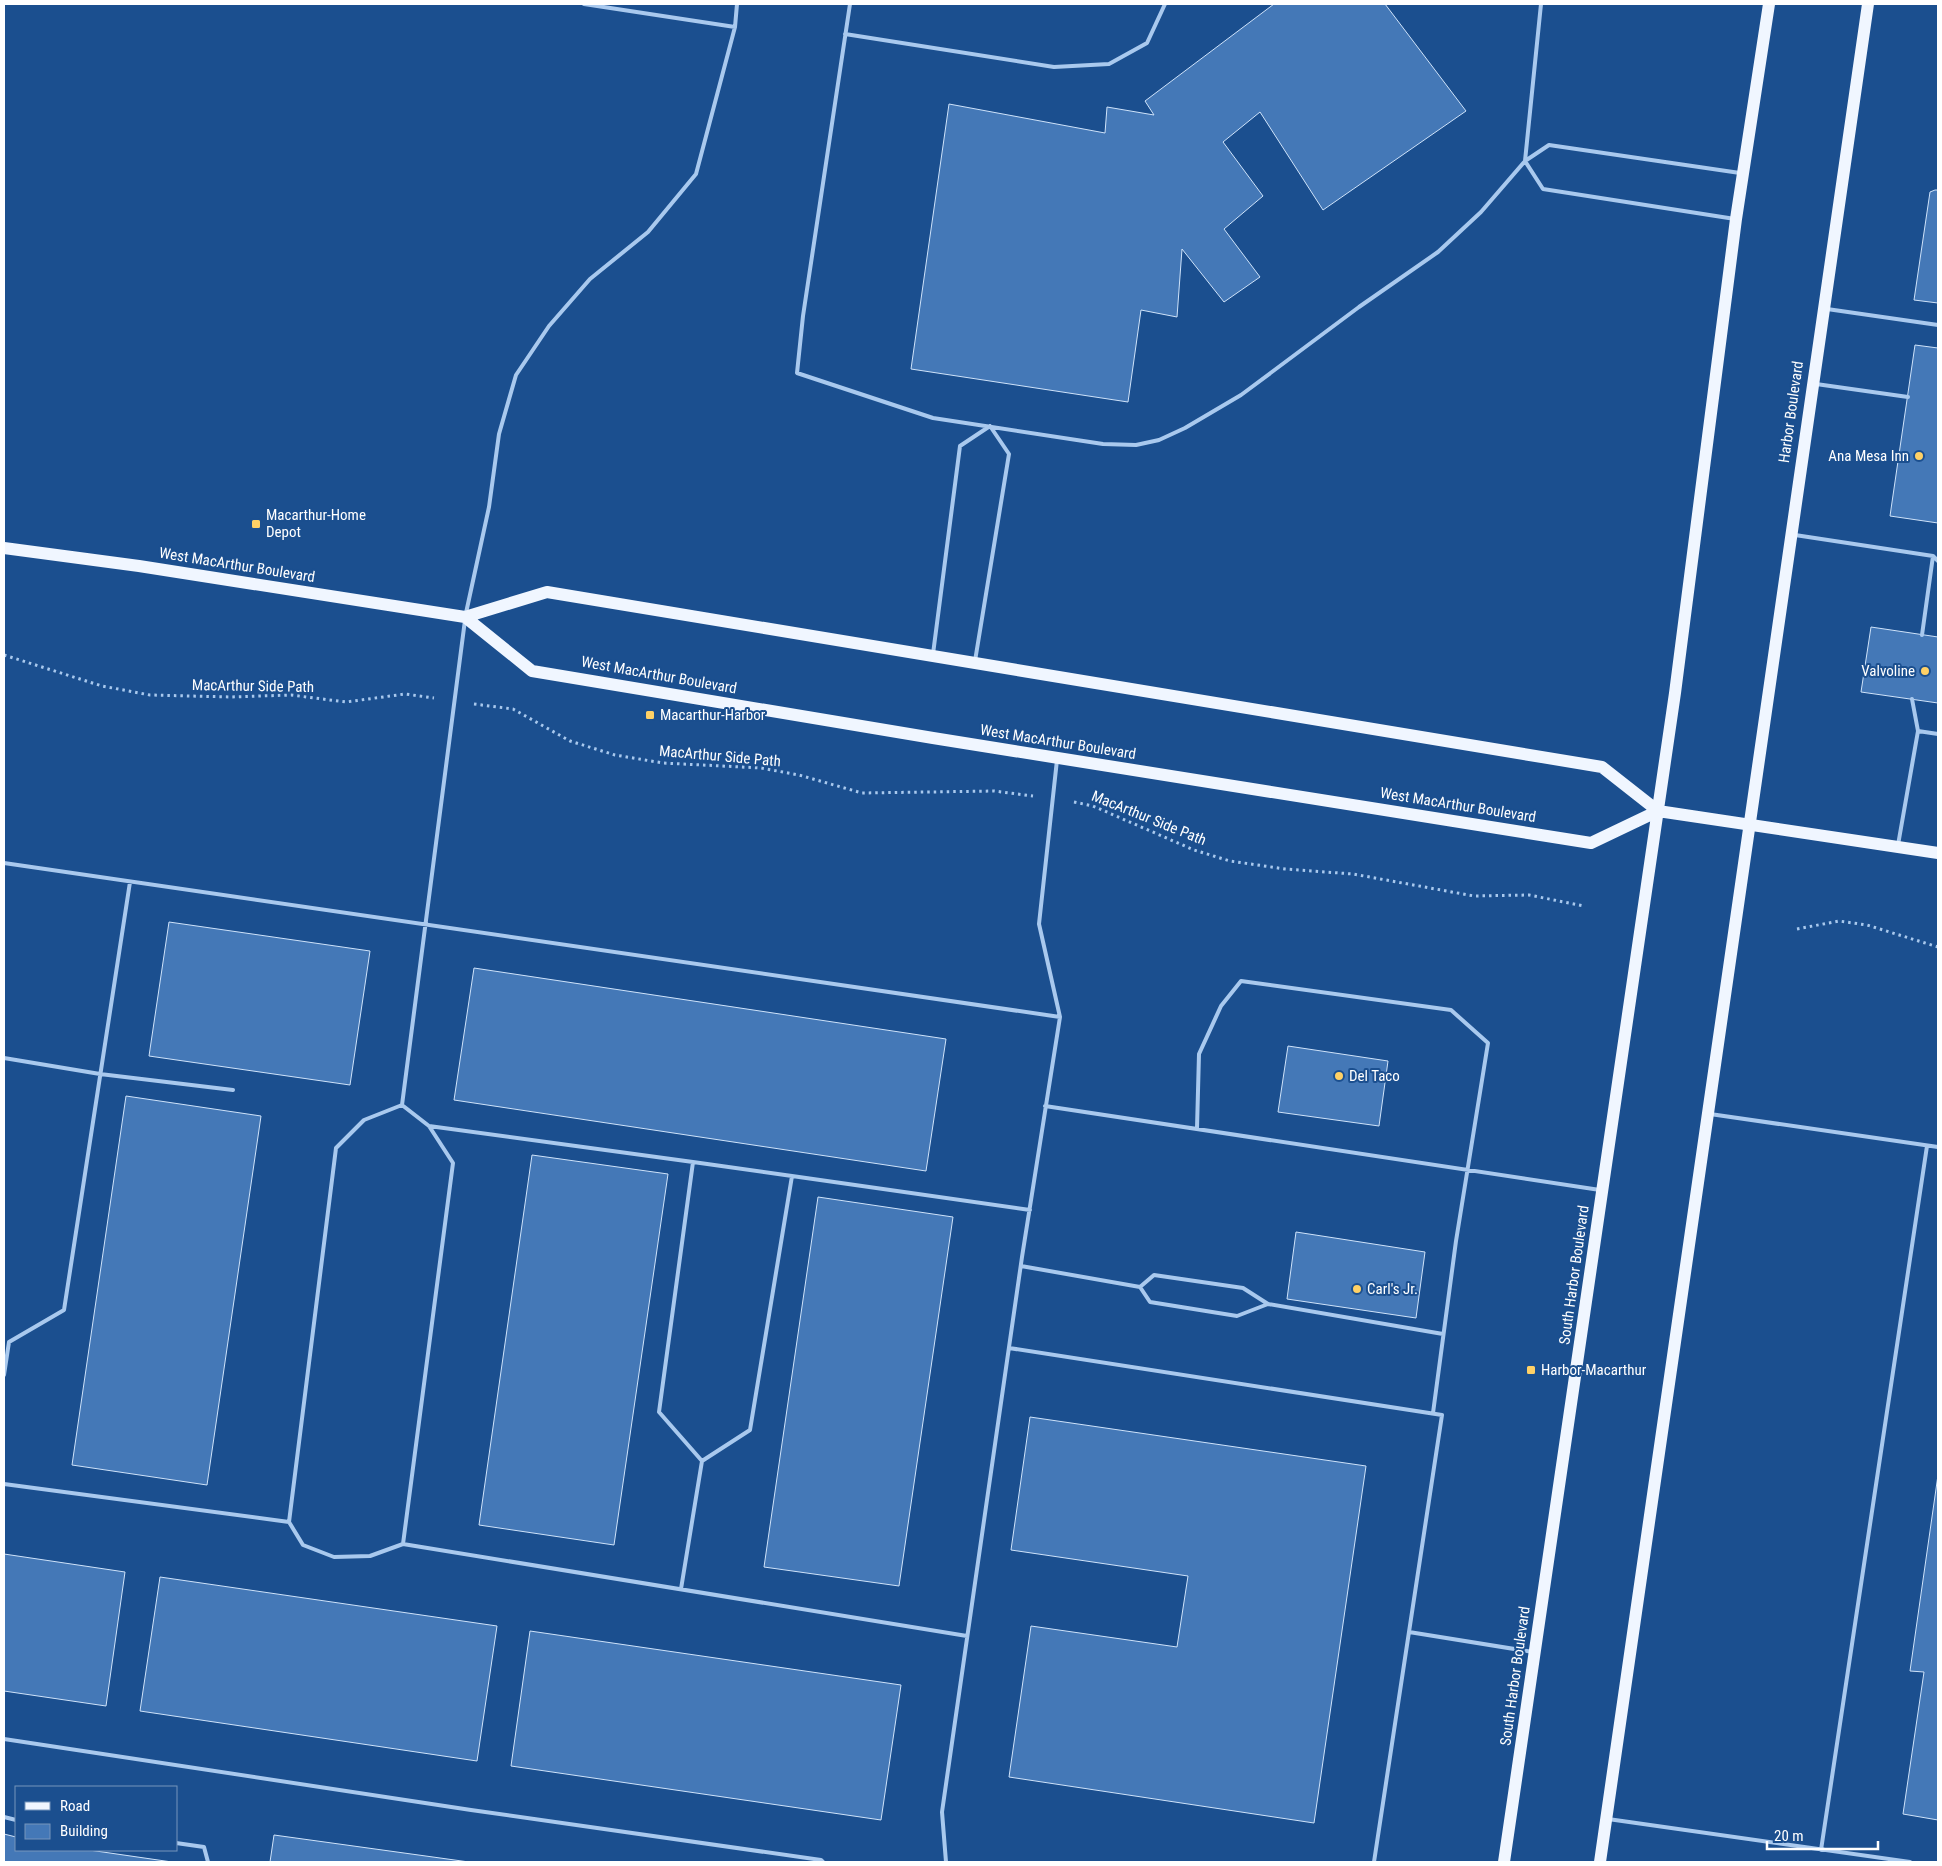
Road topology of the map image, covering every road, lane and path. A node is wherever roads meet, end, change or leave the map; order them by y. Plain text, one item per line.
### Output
1 (584, 4) edge
2 (737, 4) edge
3 (850, 4) edge
4 (1165, 4) edge
5 (1541, 4) edge
6 (1769, 4) edge
7 (1868, 4) edge
8 (735, 27) junction
9 (845, 34) junction
10 (1525, 161) junction
11 (1743, 173) junction
12 (1736, 219) junction
13 (1823, 308) junction
14 (1938, 324) edge
15 (1812, 383) junction
16 (1908, 397) dead end
17 (990, 426) junction
18 (1790, 534) junction
19 (4, 548) edge
20 (1933, 556) junction
21 (1938, 561) edge
22 (466, 617) junction
23 (1922, 635) dead end
24 (4, 655) edge
25 (932, 657) junction
26 (975, 664) junction
27 (1912, 699) dead end
28 (454, 701) junction
29 (1918, 731) junction
30 (1938, 734) edge
31 (1058, 758) junction
32 (1053, 799) junction
33 (1658, 811) junction
34 (1749, 824) junction
35 (1898, 847) junction
36 (1938, 853) edge
37 (4, 863) edge
38 (130, 882) junction
39 (1584, 906) dead end
40 (425, 924) junction
41 (1797, 929) dead end
42 (1938, 947) edge
43 (1060, 1017) junction
44 (4, 1058) edge
45 (100, 1074) junction
46 (233, 1090) dead end
47 (402, 1105) junction
48 (1045, 1106) junction
49 (1708, 1114) junction
50 (429, 1126) junction
51 (1197, 1128) junction
52 (1927, 1146) junction
53 (1938, 1147) edge
54 (693, 1162) junction
55 (1468, 1170) junction
56 (792, 1176) junction
57 (1602, 1190) junction
58 (1030, 1210) junction
59 (1021, 1266) junction
60 (1140, 1287) junction
61 (1268, 1304) junction
62 (1442, 1334) junction
63 (4, 1339) edge
64 (9, 1342) junction
65 (1009, 1348) junction
66 (4, 1375) edge
67 (1433, 1413) junction
68 (702, 1461) junction
69 (4, 1484) edge
70 (288, 1522) junction
71 (404, 1544) junction
72 (681, 1589) junction
73 (1410, 1632) junction
74 (967, 1636) junction
75 (1535, 1653) junction
76 (4, 1739) edge
77 (1606, 1819) junction
78 (178, 1843) edge
79 (1821, 1850) junction
80 (208, 1862) edge
81 (823, 1862) edge
82 (946, 1862) edge
83 (1374, 1862) edge
84 (1504, 1862) edge
85 (1600, 1862) edge
86 (1910, 1862) edge

1 - 8 lane
2 - 8 lane
3 - 9 lane
4 - 9 lane
5 - 10 lane
6 - 11 main road
7 - 13 main road, Harbor Boulevard
8 - 22 lane
9 - 17 lane
10 - 11 lane
10 - 12 lane
10 - 17 lane
11 - 12 main road
12 - 33 main road
13 - 14 lane
13 - 15 main road, Harbor Boulevard
15 - 16 lane
15 - 18 main road, Harbor Boulevard
17 - 25 lane
17 - 26 lane
18 - 20 lane
18 - 34 main road, Harbor Boulevard
19 - 22 main road, West MacArthur Boulevard
20 - 21 lane
20 - 23 lane
22 - 25 main road, West MacArthur Boulevard
22 - 28 lane
22 - 31 main road, West MacArthur Boulevard
24 - 28 path, MacArthur Side Path
25 - 26 main road, West MacArthur Boulevard
26 - 33 main road, West MacArthur Boulevard
27 - 29 lane
28 - 32 path, MacArthur Side Path
28 - 40 lane
29 - 30 lane
29 - 35 lane
31 - 32 lane
31 - 33 main road, West MacArthur Boulevard
32 - 39 path, MacArthur Side Path
32 - 43 lane
33 - 34 main road
33 - 57 main road, South Harbor Boulevard
34 - 35 main road
34 - 49 main road
35 - 36 main road
37 - 38 lane
38 - 40 lane
38 - 45 lane
40 - 43 lane
40 - 47 lane
41 - 42 path
43 - 48 lane
44 - 45 lane
45 - 46 lane
45 - 64 lane
47 - 50 lane
47 - 70 lane
48 - 51 lane
48 - 58 lane
49 - 52 lane
49 - 77 main road
50 - 54 lane
50 - 71 lane
51 - 55 lane
51 - 55 lane
52 - 53 lane
52 - 79 lane
54 - 56 lane
54 - 68 lane
55 - 57 lane
55 - 62 lane
56 - 58 lane
56 - 68 lane
57 - 75 main road, South Harbor Boulevard
58 - 59 lane
59 - 60 lane
59 - 65 lane
60 - 61 lane
60 - 61 lane
61 - 62 lane
62 - 67 lane
63 - 64 lane
64 - 66 lane
65 - 67 lane
65 - 74 lane
67 - 73 lane
68 - 72 lane
69 - 70 lane
70 - 71 lane
71 - 72 lane
72 - 74 lane
73 - 75 lane
73 - 83 lane
74 - 82 lane
75 - 84 main road, South Harbor Boulevard
76 - 81 lane
77 - 79 lane
77 - 85 main road
78 - 80 lane
79 - 86 lane

